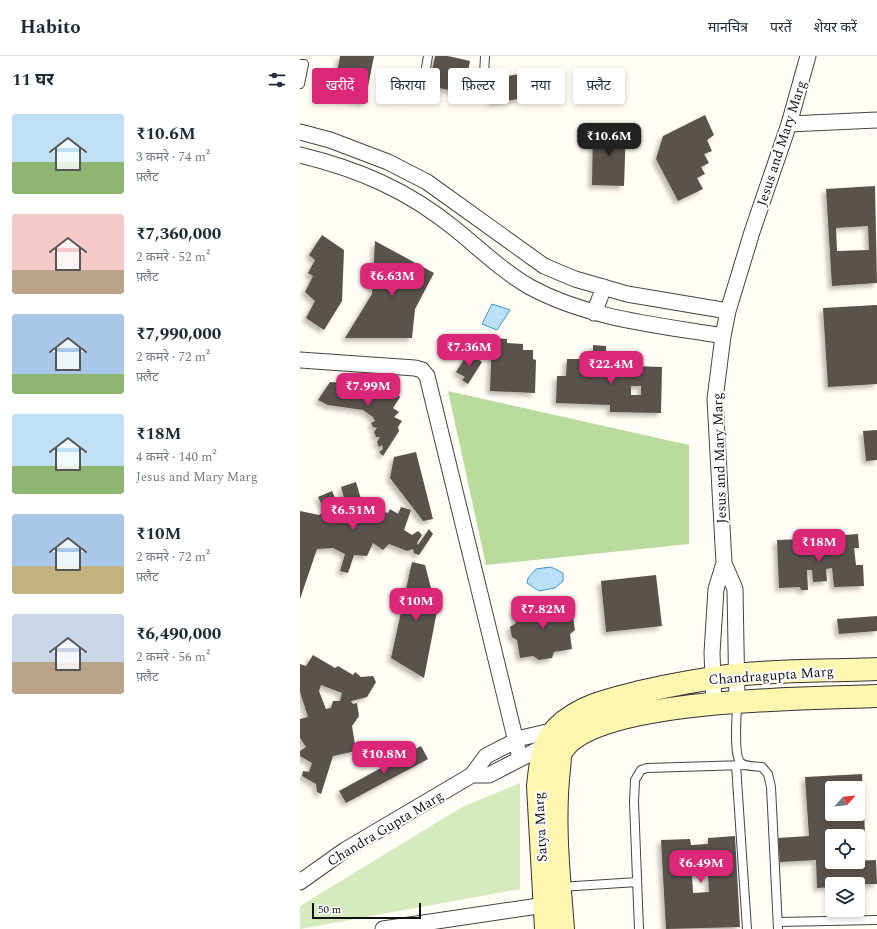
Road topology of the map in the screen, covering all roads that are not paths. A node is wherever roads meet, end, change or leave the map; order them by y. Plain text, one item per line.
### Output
1 (428, 56) edge
2 (486, 56) edge
3 (808, 56) edge
4 (303, 61) edge
5 (426, 68) edge
6 (485, 68) edge
7 (300, 84) edge
8 (877, 120) edge
9 (789, 124) junction
10 (300, 132) edge
11 (300, 155) edge
12 (604, 287) junction
13 (728, 311) junction
14 (594, 313) junction
15 (722, 336) junction
16 (300, 360) edge
17 (724, 563) junction
18 (877, 669) edge
19 (736, 675) junction
20 (714, 678) junction
21 (877, 696) edge
22 (737, 702) junction
23 (714, 704) junction
24 (563, 740) junction
25 (515, 742) junction
26 (520, 758) junction
27 (740, 765) junction
28 (472, 775) junction
29 (300, 882) edge
30 (637, 882) junction
31 (560, 887) junction
32 (545, 905) junction
33 (877, 920) edge
34 (778, 925) edge
35 (383, 929) edge
36 (546, 929) edge
37 (563, 929) edge
38 (639, 929) edge
39 (747, 929) edge

1 - 5 lane
2 - 6 lane
3 - 9 street, Jesus and Mary Marg
4 - 7 lane
8 - 9 street
9 - 13 street, Jesus and Mary Marg
10 - 12 street
11 - 14 street
12 - 13 street
12 - 14 street
13 - 15 street, Jesus and Mary Marg
14 - 15 street
15 - 17 street, Jesus and Mary Marg
16 - 25 street
17 - 19 street
17 - 20 street, Jesus and Mary Marg
18 - 19 main road, Chandragupta Marg
19 - 20 main road, Chandragupta Marg
19 - 22 street
20 - 23 street, Jesus and Mary Marg
20 - 24 main road, Chandragupta Marg
21 - 22 main road, Chandragupta Marg
22 - 23 main road, Chandragupta Marg
22 - 27 lane
23 - 24 main road, Chandragupta Marg
24 - 25 street
24 - 26 street
24 - 31 main road, Satya Marg
24 - 32 main road, Satya Marg
25 - 26 street
25 - 28 street
26 - 28 street
27 - 30 lane
27 - 34 lane
27 - 39 lane
28 - 29 street, Chandra Gupta Marg
30 - 31 lane
30 - 38 lane
31 - 37 main road, Satya Marg
32 - 35 street
32 - 36 main road, Satya Marg
33 - 34 lane

